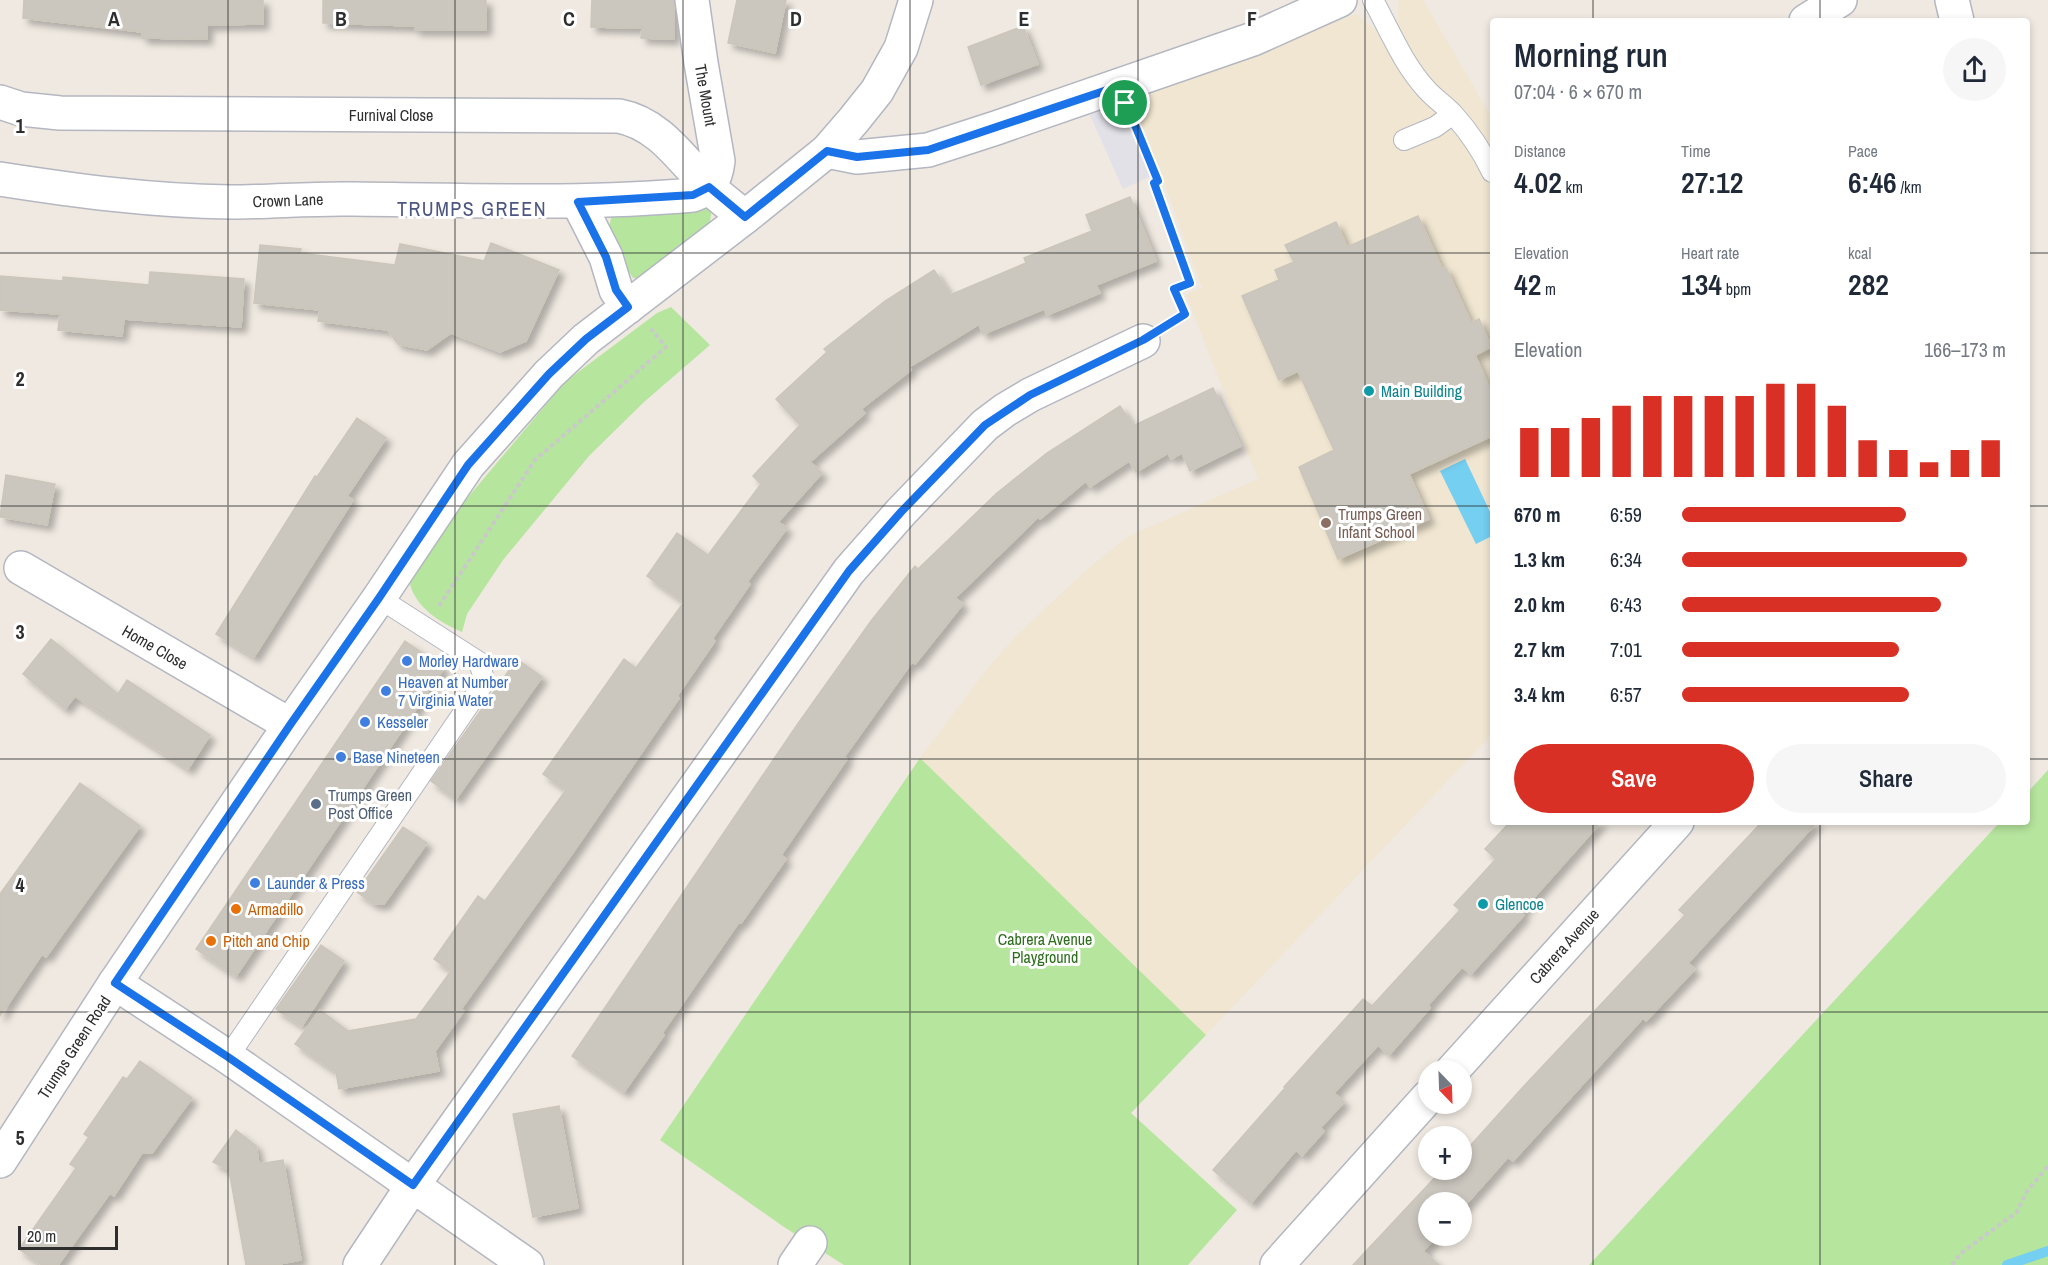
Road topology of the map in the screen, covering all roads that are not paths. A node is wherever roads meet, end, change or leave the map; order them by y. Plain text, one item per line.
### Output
1 (692, 0) edge
2 (916, 0) edge
3 (1340, 0) edge
4 (1373, 0) edge
5 (1840, 0) edge
6 (1952, 0) edge
7 (1811, 18) edge
8 (1956, 18) edge
9 (0, 102) edge
10 (1453, 114) junction
11 (1404, 140) dead end
12 (827, 151) junction
13 (1490, 168) edge
14 (0, 179) edge
15 (709, 187) junction
16 (578, 202) junction
17 (745, 217) junction
18 (629, 306) junction
19 (1143, 340) road end
20 (21, 568) dead end
21 (379, 598) junction
22 (290, 725) junction
23 (1674, 825) edge
24 (115, 983) junction
25 (228, 1057) junction
26 (1462, 1060) edge
27 (1418, 1108) edge
28 (0, 1161) edge
29 (413, 1185) junction
30 (360, 1265) edge
31 (527, 1265) edge
32 (1277, 1265) edge

1 - 15 street, The Mount
2 - 12 street, Trumps Green Road
3 - 12 street
4 - 10 lane
5 - 7 street
6 - 8 street
9 - 15 street, Furnival Close
10 - 11 lane
10 - 13 lane
12 - 17 street, Trumps Green Road
14 - 16 street, Crown Lane
15 - 16 street, Crown Lane
15 - 17 street, Furnival Close
16 - 18 street
17 - 18 street, Trumps Green Road
18 - 21 street, Trumps Green Road
19 - 29 street
20 - 22 street, Home Close
21 - 22 street, Trumps Green Road
21 - 25 lane
22 - 24 street, Trumps Green Road
23 - 26 street, Cabrera Avenue
24 - 25 street
24 - 28 street, Trumps Green Road
25 - 29 street
27 - 32 street
29 - 30 street
29 - 31 street

